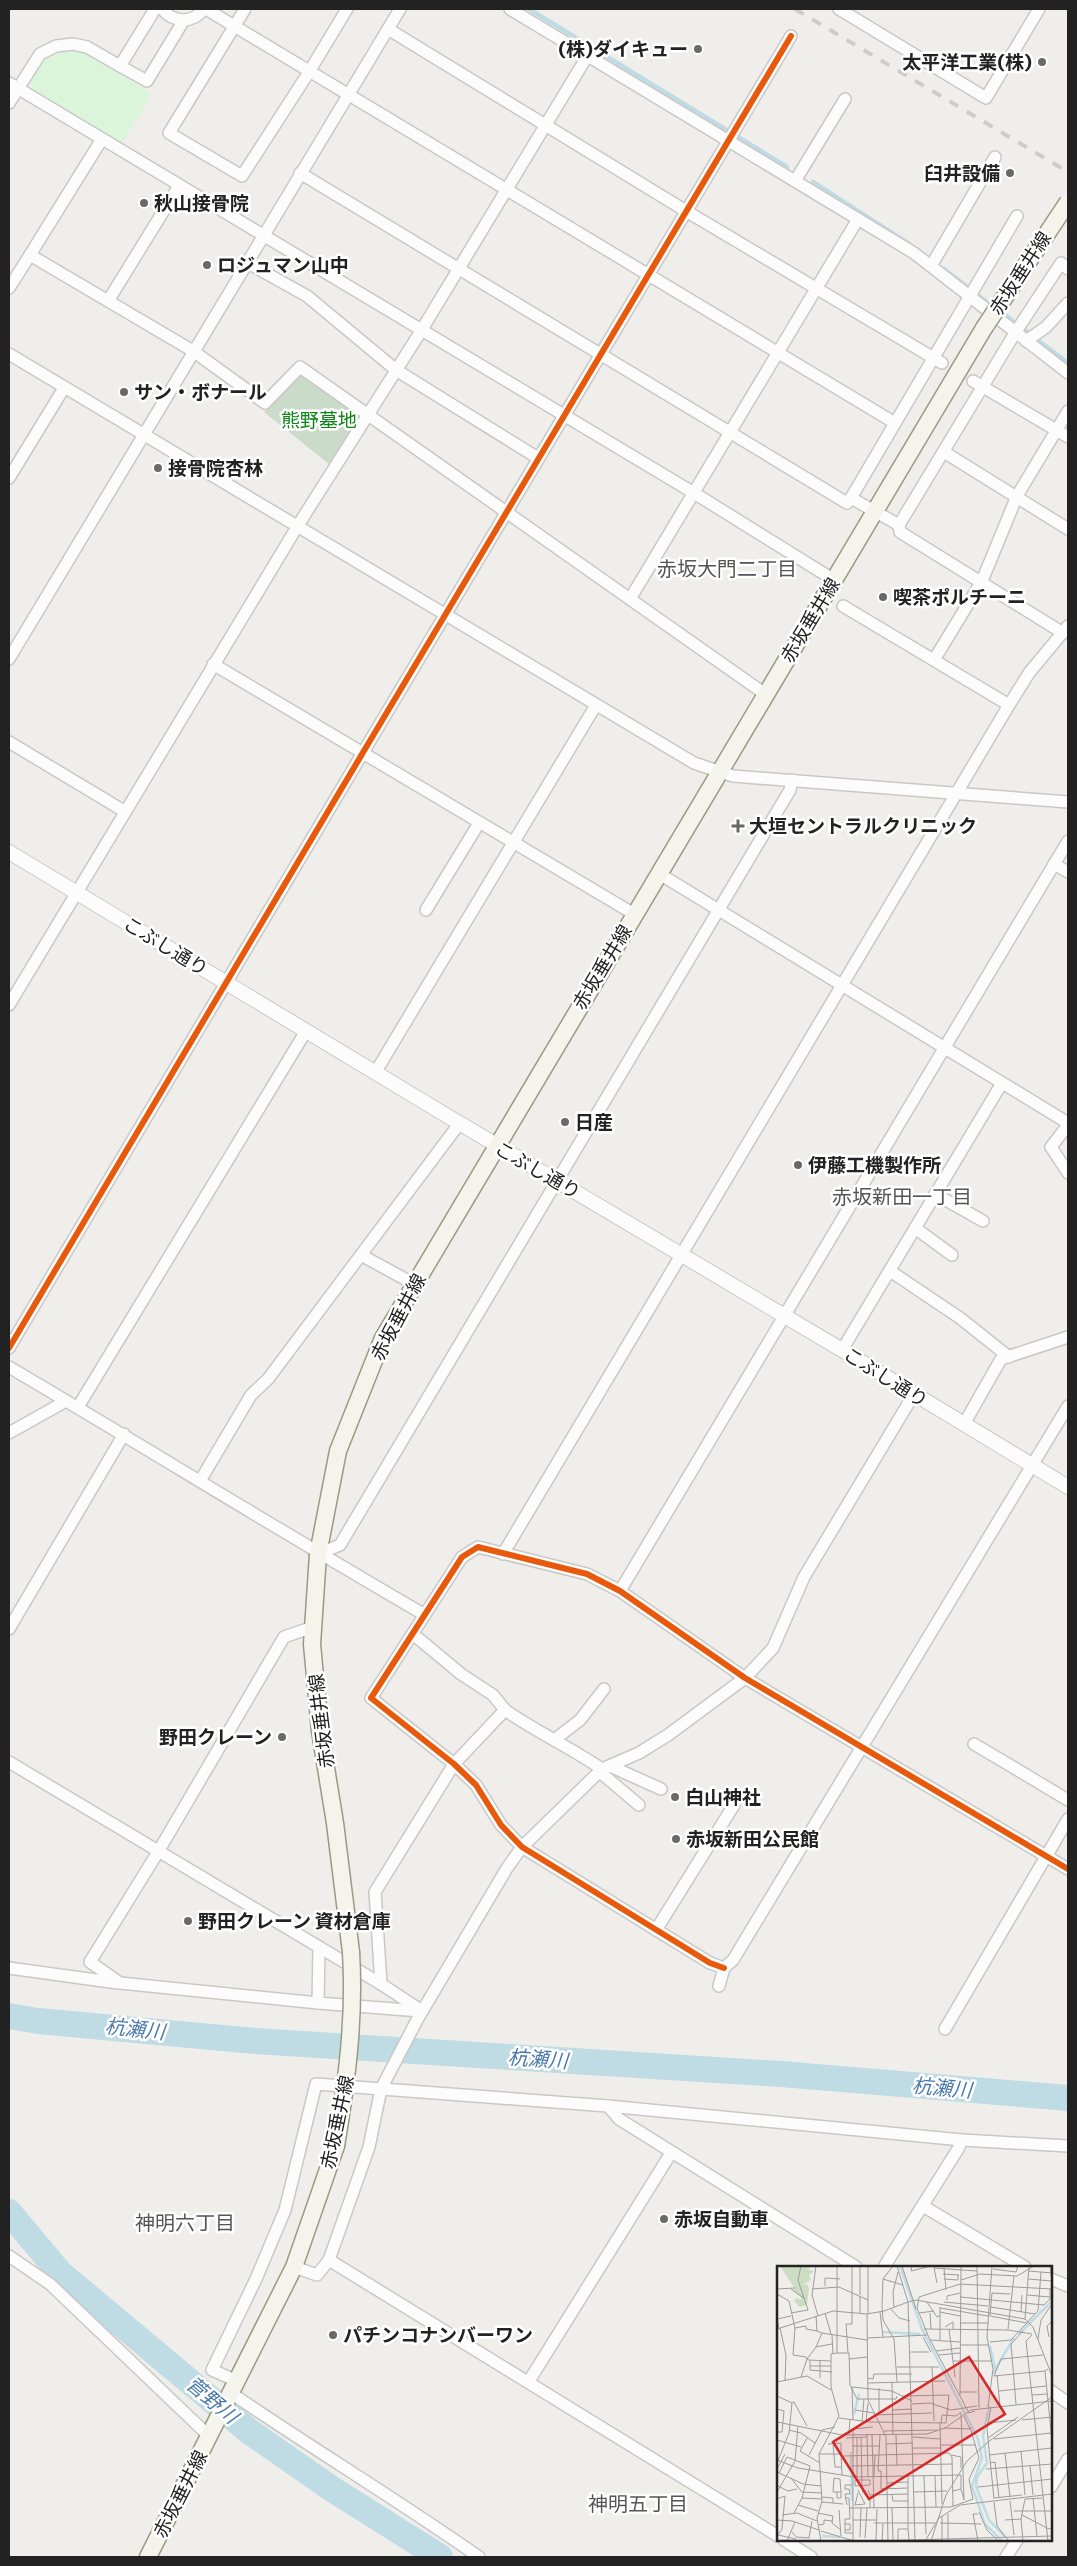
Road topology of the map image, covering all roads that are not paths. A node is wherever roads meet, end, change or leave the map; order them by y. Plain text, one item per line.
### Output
1 (155, 9) edge
2 (162, 9) edge
3 (205, 9) edge
4 (244, 9) edge
5 (347, 9) edge
6 (400, 9) edge
7 (839, 9) edge
8 (1039, 9) edge
9 (516, 10) edge
10 (184, 20) junction
11 (234, 26) junction
12 (388, 29) junction
13 (791, 36) dead end
14 (588, 55) junction
15 (120, 66) junction
16 (309, 72) junction
17 (13, 86) edge
18 (348, 96) junction
19 (845, 99) dead end
20 (9, 104) edge
21 (545, 125) junction
22 (102, 139) junction
23 (729, 139) junction
24 (995, 156) dead end
25 (300, 174) junction
26 (795, 181) junction
27 (179, 186) junction
28 (506, 190) junction
29 (1068, 202) edge
30 (686, 212) junction
31 (1017, 216) dead end
32 (858, 219) junction
33 (262, 236) junction
34 (30, 255) junction
35 (246, 262) junction
36 (933, 262) junction
37 (459, 269) junction
38 (1068, 269) edge
39 (648, 274) junction
40 (9, 288) edge
41 (816, 288) junction
42 (969, 296) junction
43 (108, 301) junction
44 (1068, 303) edge
45 (421, 331) junction
46 (1016, 332) junction
47 (1027, 341) junction
48 (193, 351) junction
49 (9, 354) edge
50 (600, 354) junction
51 (777, 354) junction
52 (938, 360) junction
53 (396, 370) junction
54 (1068, 373) edge
55 (978, 384) junction
56 (64, 388) junction
57 (1068, 411) edge
58 (367, 414) junction
59 (562, 416) junction
60 (895, 424) junction
61 (730, 431) junction
62 (1056, 431) junction
63 (143, 434) junction
64 (1068, 437) edge
65 (944, 452) junction
66 (538, 458) junction
67 (9, 478) edge
68 (694, 493) junction
69 (1017, 496) junction
70 (851, 498) junction
71 (874, 512) junction
72 (506, 513) junction
73 (899, 525) junction
74 (297, 527) junction
75 (1068, 529) edge
76 (834, 580) junction
77 (982, 581) junction
78 (630, 599) junction
79 (843, 606) dead end
80 (446, 616) junction
81 (1066, 630) edge
82 (9, 659) edge
83 (934, 660) junction
84 (213, 664) junction
85 (765, 694) junction
86 (596, 705) junction
87 (1009, 705) junction
88 (9, 742) edge
89 (364, 753) junction
90 (719, 772) junction
91 (792, 780) junction
92 (957, 792) junction
93 (1068, 802) edge
94 (124, 811) junction
95 (479, 823) junction
96 (1068, 841) edge
97 (513, 844) junction
98 (9, 852) edge
99 (1054, 864) junction
100 (1068, 872) edge
101 (658, 873) junction
102 (76, 892) junction
103 (426, 910) dead end
104 (720, 912) junction
105 (634, 914) junction
106 (226, 982) junction
107 (842, 986) junction
108 (9, 1005) edge
109 (306, 1031) junction
110 (944, 1048) junction
111 (375, 1073) junction
112 (1002, 1083) junction
113 (459, 1124) junction
114 (1068, 1124) edge
115 (496, 1145) junction
116 (1068, 1173) edge
117 (557, 1181) junction
118 (935, 1194) junction
119 (984, 1221) dead end
120 (915, 1228) junction
121 (681, 1254) junction
122 (361, 1255) junction
123 (952, 1255) dead end
124 (890, 1271) junction
125 (414, 1284) junction
126 (784, 1315) junction
127 (1068, 1337) edge
128 (9, 1348) edge
129 (842, 1350) junction
130 (1009, 1357) junction
131 (9, 1368) edge
132 (914, 1394) junction
133 (66, 1401) junction
134 (1068, 1406) edge
135 (78, 1407) junction
136 (964, 1424) junction
137 (9, 1433) edge
138 (124, 1434) junction
139 (1032, 1465) junction
140 (200, 1481) junction
141 (1068, 1488) edge
142 (318, 1554) junction
143 (502, 1554) junction
144 (620, 1591) junction
145 (425, 1615) junction
146 (313, 1627) junction
147 (9, 1629) edge
148 (413, 1634) junction
149 (745, 1678) junction
150 (604, 1689) dead end
151 (505, 1710) junction
152 (554, 1740) junction
153 (974, 1744) dead end
154 (861, 1748) junction
155 (9, 1762) edge
156 (454, 1764) junction
157 (604, 1769) junction
158 (661, 1789) dead end
159 (1068, 1800) edge
160 (734, 1805) dead end
161 (639, 1806) dead end
162 (1068, 1819) edge
163 (522, 1847) junction
164 (158, 1852) junction
165 (1046, 1855) junction
166 (1068, 1869) edge
167 (656, 1930) junction
168 (319, 1947) junction
169 (9, 1968) edge
170 (724, 1968) junction
171 (120, 1983) junction
172 (381, 1984) junction
173 (719, 1986) dead end
174 (318, 2003) junction
175 (419, 2015) junction
176 (945, 2029) dead end
177 (384, 2084) junction
178 (608, 2106) junction
179 (962, 2140) junction
180 (1068, 2146) edge
181 (671, 2152) junction
182 (923, 2206) junction
183 (329, 2260) junction
184 (10, 2261) edge
185 (294, 2266) junction
186 (854, 2266) edge
187 (885, 2266) edge
188 (1022, 2266) edge
189 (1052, 2279) edge
190 (1068, 2286) edge
191 (529, 2381) junction
192 (234, 2387) junction
193 (1052, 2392) edge
194 (1068, 2402) edge
195 (211, 2432) junction
196 (1068, 2459) edge
197 (1052, 2484) edge
198 (777, 2535) edge
199 (786, 2541) edge
200 (1016, 2541) edge
201 (148, 2557) edge
202 (479, 2557) edge
203 (811, 2557) edge
204 (1006, 2557) edge

1 - 15 street
2 - 10 street
3 - 10 street
3 - 11 street
4 - 11 street
5 - 16 street
6 - 12 street
7 - 8 street
9 - 14 street
10 - 15 street
11 - 16 street
11 - 16 street
12 - 18 street
12 - 21 street
13 - 23 street
14 - 21 street
14 - 23 street
15 - 17 street
16 - 18 street
17 - 20 street
17 - 22 street
18 - 25 street
18 - 28 street
19 - 26 street
21 - 28 street
21 - 30 street
22 - 27 street
22 - 34 street
23 - 26 street
23 - 30 street
24 - 36 street
25 - 33 street
25 - 37 street
26 - 32 street
27 - 33 street
27 - 43 street
28 - 37 street
28 - 39 street
29 - 71 main road, 赤坂垂井線, bridge
30 - 39 street
30 - 41 street
31 - 42 street
32 - 36 street
32 - 41 street
33 - 35 street
33 - 45 street
34 - 40 street
34 - 43 street
35 - 48 street
35 - 53 street
36 - 42 street
37 - 45 street
37 - 50 street
38 - 46 street
39 - 50 street
39 - 51 street
41 - 51 street
41 - 52 street
42 - 46 street
42 - 52 street
43 - 48 street
44 - 47 street
45 - 53 street
45 - 59 street
46 - 47 street
46 - 55 street
47 - 54 street
48 - 58 street
48 - 63 street
49 - 56 street
50 - 59 street
50 - 61 street
51 - 60 street
51 - 61 street
52 - 60 street
53 - 58 street
53 - 66 street
55 - 62 street
55 - 65 street
56 - 63 street
56 - 67 street
57 - 62 street
58 - 72 street
58 - 74 street
59 - 66 street
59 - 68 street
60 - 70 street
61 - 68 street
61 - 70 street
62 - 64 street
62 - 69 street
63 - 74 street
63 - 82 street
65 - 69 street
65 - 73 street
66 - 72 street
68 - 76 street
68 - 78 street
69 - 75 street
69 - 77 street
70 - 71 street
71 - 73 street
71 - 76 main road, 赤坂垂井線
72 - 78 street
72 - 80 street
73 - 77 street
74 - 80 street
74 - 84 street
76 - 85 main road, 赤坂垂井線
77 - 81 street
77 - 83 street
78 - 85 street
79 - 83 street
80 - 86 street
80 - 89 street
81 - 87 street
83 - 87 street
84 - 89 street
84 - 94 street
85 - 90 main road, 赤坂垂井線
86 - 90 street
86 - 97 street
87 - 92 street
88 - 94 street
89 - 95 street
89 - 106 street
90 - 91 street
90 - 101 main road, 赤坂垂井線
91 - 92 street
91 - 104 street
92 - 93 street
92 - 107 street
94 - 102 street
95 - 97 street
95 - 103 street
96 - 99 street
97 - 105 street
97 - 111 street
98 - 102 street, こぶし通り
99 - 100 street
99 - 110 street
101 - 104 street
101 - 105 main road, 赤坂垂井線
102 - 106 street, こぶし通り
102 - 108 street
104 - 107 street
104 - 117 street
105 - 115 main road, 赤坂垂井線
106 - 109 street, こぶし通り
106 - 128 street
107 - 110 street
107 - 121 street
109 - 111 street, こぶし通り
109 - 135 street
110 - 112 street
110 - 126 street
111 - 113 street, こぶし通り
112 - 114 street
112 - 118 street
113 - 115 street, こぶし通り
113 - 122 street
114 - 116 street
115 - 117 street, こぶし通り
115 - 125 main road, 赤坂垂井線
117 - 121 street, こぶし通り
117 - 142 street
118 - 119 street
118 - 120 street
120 - 123 street
120 - 124 street
121 - 126 street, こぶし通り
121 - 143 street
122 - 125 street
122 - 140 street
124 - 129 street
124 - 130 street
125 - 142 main road, 赤坂垂井線
126 - 129 street, こぶし通り
126 - 144 street
127 - 130 street
129 - 132 street, こぶし通り
130 - 136 street
131 - 133 street
132 - 136 street, こぶし通り
132 - 149 street
133 - 135 street
133 - 137 street
134 - 139 street
135 - 138 street
136 - 139 street, こぶし通り
138 - 140 street
138 - 147 street
139 - 141 street, こぶし通り
139 - 154 street
140 - 142 street
142 - 145 street
142 - 146 main road, 赤坂垂井線
143 - 144 street
143 - 145 street
144 - 149 street
145 - 148 street
146 - 164 street
146 - 185 main road, 赤坂垂井線, bridge
148 - 151 street
148 - 156 street
149 - 154 street
149 - 157 street
150 - 152 street
151 - 152 street
151 - 156 street
152 - 157 street
153 - 159 street
154 - 165 street
154 - 170 street
155 - 164 street
156 - 163 street
156 - 172 street
157 - 158 street
157 - 161 street
157 - 163 street
160 - 167 street
162 - 165 street
163 - 167 street
163 - 175 street
164 - 168 street
164 - 171 street
165 - 166 street
165 - 176 street
167 - 170 street
168 - 172 street
168 - 174 street
169 - 171 street
170 - 173 street
171 - 174 street
172 - 175 street
174 - 175 street
175 - 177 street
177 - 178 street
177 - 183 street
177 - 192 street
178 - 179 street
178 - 181 street
179 - 180 street
179 - 182 street
181 - 186 street
181 - 191 street
182 - 187 street
182 - 188 street
183 - 185 street
183 - 191 street
184 - 195 street
185 - 192 main road, 赤坂垂井線
189 - 190 street
191 - 198 street
192 - 195 main road, 赤坂垂井線
192 - 202 street
193 - 194 street
195 - 201 main road, 赤坂垂井線
196 - 197 street
199 - 203 street
200 - 204 street

